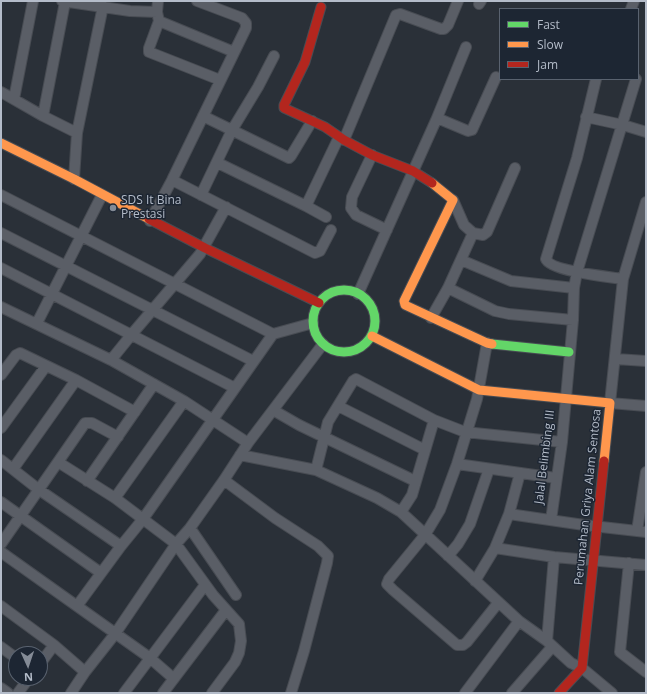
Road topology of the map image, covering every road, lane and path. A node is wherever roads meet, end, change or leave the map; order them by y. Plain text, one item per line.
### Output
1 (33, 1) edge
2 (158, 1) edge
3 (197, 1) edge
4 (458, 1) edge
5 (64, 2) edge
6 (103, 6) junction
7 (321, 7) dead end
8 (158, 17) junction
9 (466, 47) dead end
10 (234, 52) junction
11 (274, 56) dead end
12 (496, 77) dead end
13 (220, 80) junction
14 (596, 80) edge
15 (636, 80) edge
16 (1, 92) edge
17 (14, 99) junction
18 (43, 116) junction
19 (203, 116) junction
20 (586, 117) junction
21 (437, 118) junction
22 (312, 121) junction
23 (623, 125) junction
24 (232, 130) junction
25 (646, 132) edge
26 (77, 133) junction
27 (341, 139) junction
28 (1, 143) edge
29 (372, 155) junction
30 (218, 163) junction
31 (515, 168) dead end
32 (413, 172) junction
33 (74, 179) junction
34 (172, 180) junction
35 (102, 195) junction
36 (1, 196) edge
37 (201, 196) junction
38 (453, 200) junction
39 (646, 202) edge
40 (306, 206) junction
41 (226, 207) junction
42 (326, 217) dead end
43 (150, 221) junction
44 (331, 230) dead end
45 (387, 230) junction
46 (1, 233) edge
47 (473, 233) junction
48 (642, 233) edge
49 (81, 237) junction
50 (204, 248) junction
51 (461, 260) junction
52 (66, 266) junction
53 (1, 268) edge
54 (577, 272) junction
55 (623, 279) junction
56 (175, 283) junction
57 (448, 288) junction
58 (574, 288) junction
59 (52, 294) junction
60 (358, 294) junction
61 (320, 303) junction
62 (1, 307) edge
63 (153, 310) junction
64 (431, 318) junction
65 (573, 320) junction
66 (313, 323) junction
67 (37, 324) junction
68 (132, 334) junction
69 (273, 334) junction
70 (372, 336) junction
71 (487, 343) junction
72 (323, 344) junction
73 (569, 352) junction
74 (616, 359) junction
75 (111, 360) junction
76 (253, 361) junction
77 (646, 361) edge
78 (46, 366) junction
79 (1, 375) edge
80 (76, 380) junction
81 (154, 384) junction
82 (235, 388) junction
83 (479, 390) junction
84 (565, 398) junction
85 (184, 401) junction
86 (610, 403) junction
87 (338, 406) junction
88 (646, 406) edge
89 (273, 410) junction
90 (135, 412) junction
91 (213, 420) junction
92 (434, 420) junction
93 (1, 428) edge
94 (466, 432) junction
95 (118, 437) junction
96 (324, 437) junction
97 (562, 442) junction
98 (248, 443) junction
99 (425, 450) junction
100 (240, 455) junction
101 (1, 460) edge
102 (58, 462) junction
103 (457, 464) junction
104 (13, 469) junction
105 (489, 469) junction
106 (316, 470) junction
107 (646, 472) edge
108 (520, 473) junction
109 (556, 478) junction
110 (224, 480) junction
111 (87, 481) junction
112 (415, 481) junction
113 (38, 489) junction
114 (115, 498) junction
115 (1, 502) edge
116 (401, 512) junction
117 (509, 514) junction
118 (20, 516) junction
119 (143, 519) junction
120 (551, 520) junction
121 (598, 526) junction
122 (190, 528) junction
123 (642, 532) edge
124 (425, 535) junction
125 (1, 544) edge
126 (176, 544) junction
127 (121, 546) junction
128 (496, 548) junction
129 (1, 552) edge
130 (448, 556) junction
131 (554, 557) junction
132 (593, 560) junction
133 (629, 564) junction
134 (646, 566) edge
135 (101, 573) junction
136 (475, 581) junction
137 (205, 584) junction
138 (236, 595) dead end
139 (498, 603) junction
140 (1, 606) edge
141 (77, 606) junction
142 (226, 610) junction
143 (519, 621) junction
144 (115, 634) junction
145 (550, 644) junction
146 (54, 645) junction
147 (48, 653) edge
148 (150, 658) junction
149 (582, 668) junction
150 (85, 672) junction
151 (646, 672) edge
152 (173, 678) junction
153 (1, 688) edge
154 (8, 693) edge
155 (71, 693) edge
156 (124, 693) edge
157 (163, 693) edge
158 (212, 693) edge
159 (291, 693) edge
160 (465, 693) edge
161 (512, 693) edge
162 (559, 693) edge
163 (612, 693) edge

1 - 17 street
2 - 8 street
3 - 10 street
4 - 27 street
5 - 6 street
5 - 18 street
6 - 8 street
6 - 26 street
7 - 22 street
8 - 10 street
8 - 13 street
9 - 21 street
10 - 13 street
11 - 24 street
12 - 21 street
13 - 19 street
14 - 20 street
15 - 23 street, Jalal Belimbing III
16 - 17 street
17 - 18 street
18 - 26 street
19 - 24 street
19 - 34 street
20 - 23 street
20 - 54 street
21 - 32 street
22 - 24 street
22 - 27 street
23 - 25 street
23 - 54 street, Jalal Belimbing III
24 - 30 street
26 - 33 street
27 - 29 street
27 - 40 street
28 - 33 street
29 - 32 street
29 - 45 street
30 - 37 street
30 - 40 street
31 - 47 street
32 - 38 street
32 - 45 street
33 - 35 street
34 - 37 street
34 - 43 street
35 - 43 street
35 - 49 street
36 - 49 street
37 - 41 street
38 - 47 street
38 - 64 street
39 - 48 street
40 - 42 street
41 - 44 street
41 - 50 street
43 - 50 street
45 - 60 street
46 - 52 street
47 - 51 street
48 - 55 street
49 - 52 street
49 - 56 street
50 - 56 street
50 - 61 street
51 - 57 street
51 - 58 street
52 - 59 street
52 - 63 street
53 - 59 street
54 - 55 street
54 - 58 street, Jalal Belimbing III
55 - 74 street
56 - 63 street
56 - 69 street
57 - 64 street
57 - 65 street
58 - 65 street, Jalal Belimbing III
59 - 67 street
59 - 68 street
60 - 61 street
60 - 70 street
61 - 66 street
62 - 67 street
63 - 68 street
63 - 76 street
64 - 71 street
65 - 73 street, Jalal Belimbing III
66 - 69 street
66 - 72 street
67 - 75 street
68 - 75 street
68 - 82 street
69 - 76 street
70 - 72 street
70 - 83 street, Perumahan Griya Alam Sentosa
71 - 73 street
71 - 83 street
72 - 89 street
73 - 84 street, Jalal Belimbing III
74 - 77 street
74 - 86 street
75 - 81 street
76 - 82 street
78 - 79 street
78 - 80 street
78 - 93 street
80 - 90 street
80 - 104 street
81 - 85 street
81 - 90 street
82 - 91 street
83 - 84 street, Perumahan Griya Alam Sentosa
83 - 94 street
84 - 86 street, Perumahan Griya Alam Sentosa
84 - 97 street, Jalal Belimbing III
85 - 91 street
85 - 114 street
86 - 88 street
86 - 121 street, Perumahan Griya Alam Sentosa
87 - 92 street
87 - 96 street
87 - 99 street
89 - 96 street
89 - 98 street
90 - 95 street
91 - 98 street
91 - 119 street
92 - 94 street
92 - 99 street
94 - 97 street
94 - 103 street
95 - 102 street
95 - 111 street
96 - 106 street
96 - 112 street
97 - 109 street, Jalal Belimbing III
98 - 100 street
99 - 112 street
100 - 106 street
100 - 110 street
101 - 104 street
102 - 111 street
102 - 113 street
103 - 105 street
103 - 124 street
104 - 113 street
105 - 108 street
105 - 130 street
106 - 116 street
107 - 123 street
108 - 109 street
108 - 117 street
109 - 120 street, Jalal Belimbing III
110 - 122 street
110 - 159 street
111 - 114 street
112 - 116 street
113 - 118 street
113 - 127 street
114 - 119 street
115 - 118 street
116 - 124 street
117 - 120 street
117 - 128 street
118 - 125 street
118 - 135 street
119 - 126 street
119 - 127 street
120 - 121 street
121 - 123 street
121 - 132 street, Perumahan Griya Alam Sentosa
122 - 126 street
122 - 138 street
124 - 130 street
124 - 139 street
126 - 137 street
126 - 144 street
127 - 135 street
128 - 131 street
128 - 136 street
129 - 141 street
130 - 136 street
131 - 132 street
131 - 145 street
132 - 133 street
132 - 149 street, Perumahan Griya Alam Sentosa
133 - 134 street
133 - 151 street
135 - 141 street
136 - 139 street
137 - 142 street
137 - 148 street
139 - 143 street
140 - 146 street
141 - 144 street
142 - 152 street
142 - 158 street
143 - 145 street
143 - 160 street
144 - 148 street
144 - 150 street
145 - 149 street
145 - 161 street
146 - 147 street
146 - 150 street
148 - 152 street
148 - 156 street
149 - 162 street
149 - 163 street
150 - 155 street
152 - 157 street
153 - 154 street

